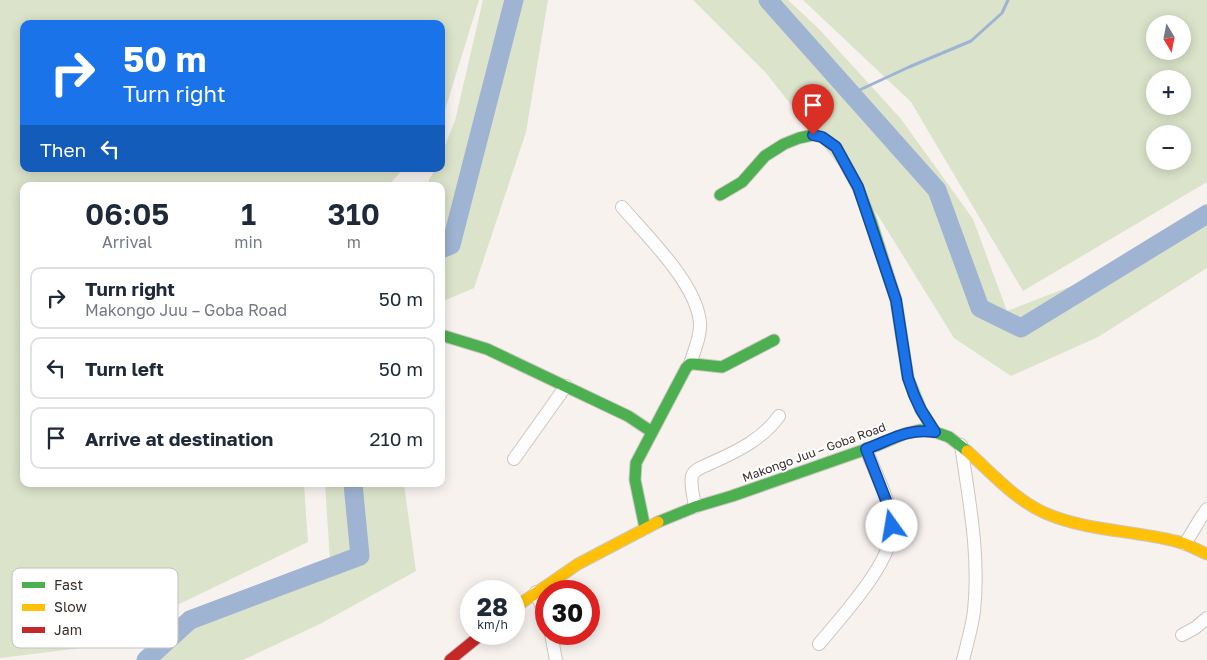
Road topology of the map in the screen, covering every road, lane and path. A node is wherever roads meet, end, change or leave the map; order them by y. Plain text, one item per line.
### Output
1 (720, 195) dead end
2 (622, 207) dead end
3 (445, 336) edge
4 (774, 340) dead end
5 (690, 364) junction
6 (566, 386) junction
7 (778, 416) dead end
8 (652, 432) junction
9 (935, 432) junction
10 (961, 445) junction
11 (866, 449) junction
12 (514, 458) dead end
13 (694, 507) junction
14 (1207, 509) edge
15 (645, 528) junction
16 (1185, 544) junction
17 (1207, 554) edge
18 (554, 580) edge
19 (1207, 618) edge
20 (1182, 635) dead end
21 (820, 644) dead end
22 (468, 645) edge
23 (553, 645) edge
24 (450, 660) edge
25 (556, 660) edge
26 (963, 660) edge

1 - 9 street
2 - 5 street
3 - 6 street
4 - 5 street
5 - 8 street
6 - 8 street
6 - 12 street
7 - 13 street
8 - 15 street
9 - 10 street, Makongo Juu – Goba Road
9 - 11 street, Makongo Juu – Goba Road
10 - 16 street, Makongo Juu – Goba Road
10 - 26 street
11 - 13 street, Makongo Juu – Goba Road
11 - 21 street
13 - 15 street, Makongo Juu – Goba Road
14 - 16 street
15 - 18 street, Makongo Juu – Goba Road
16 - 17 street, Makongo Juu – Goba Road
19 - 20 street
22 - 24 street
23 - 25 street

